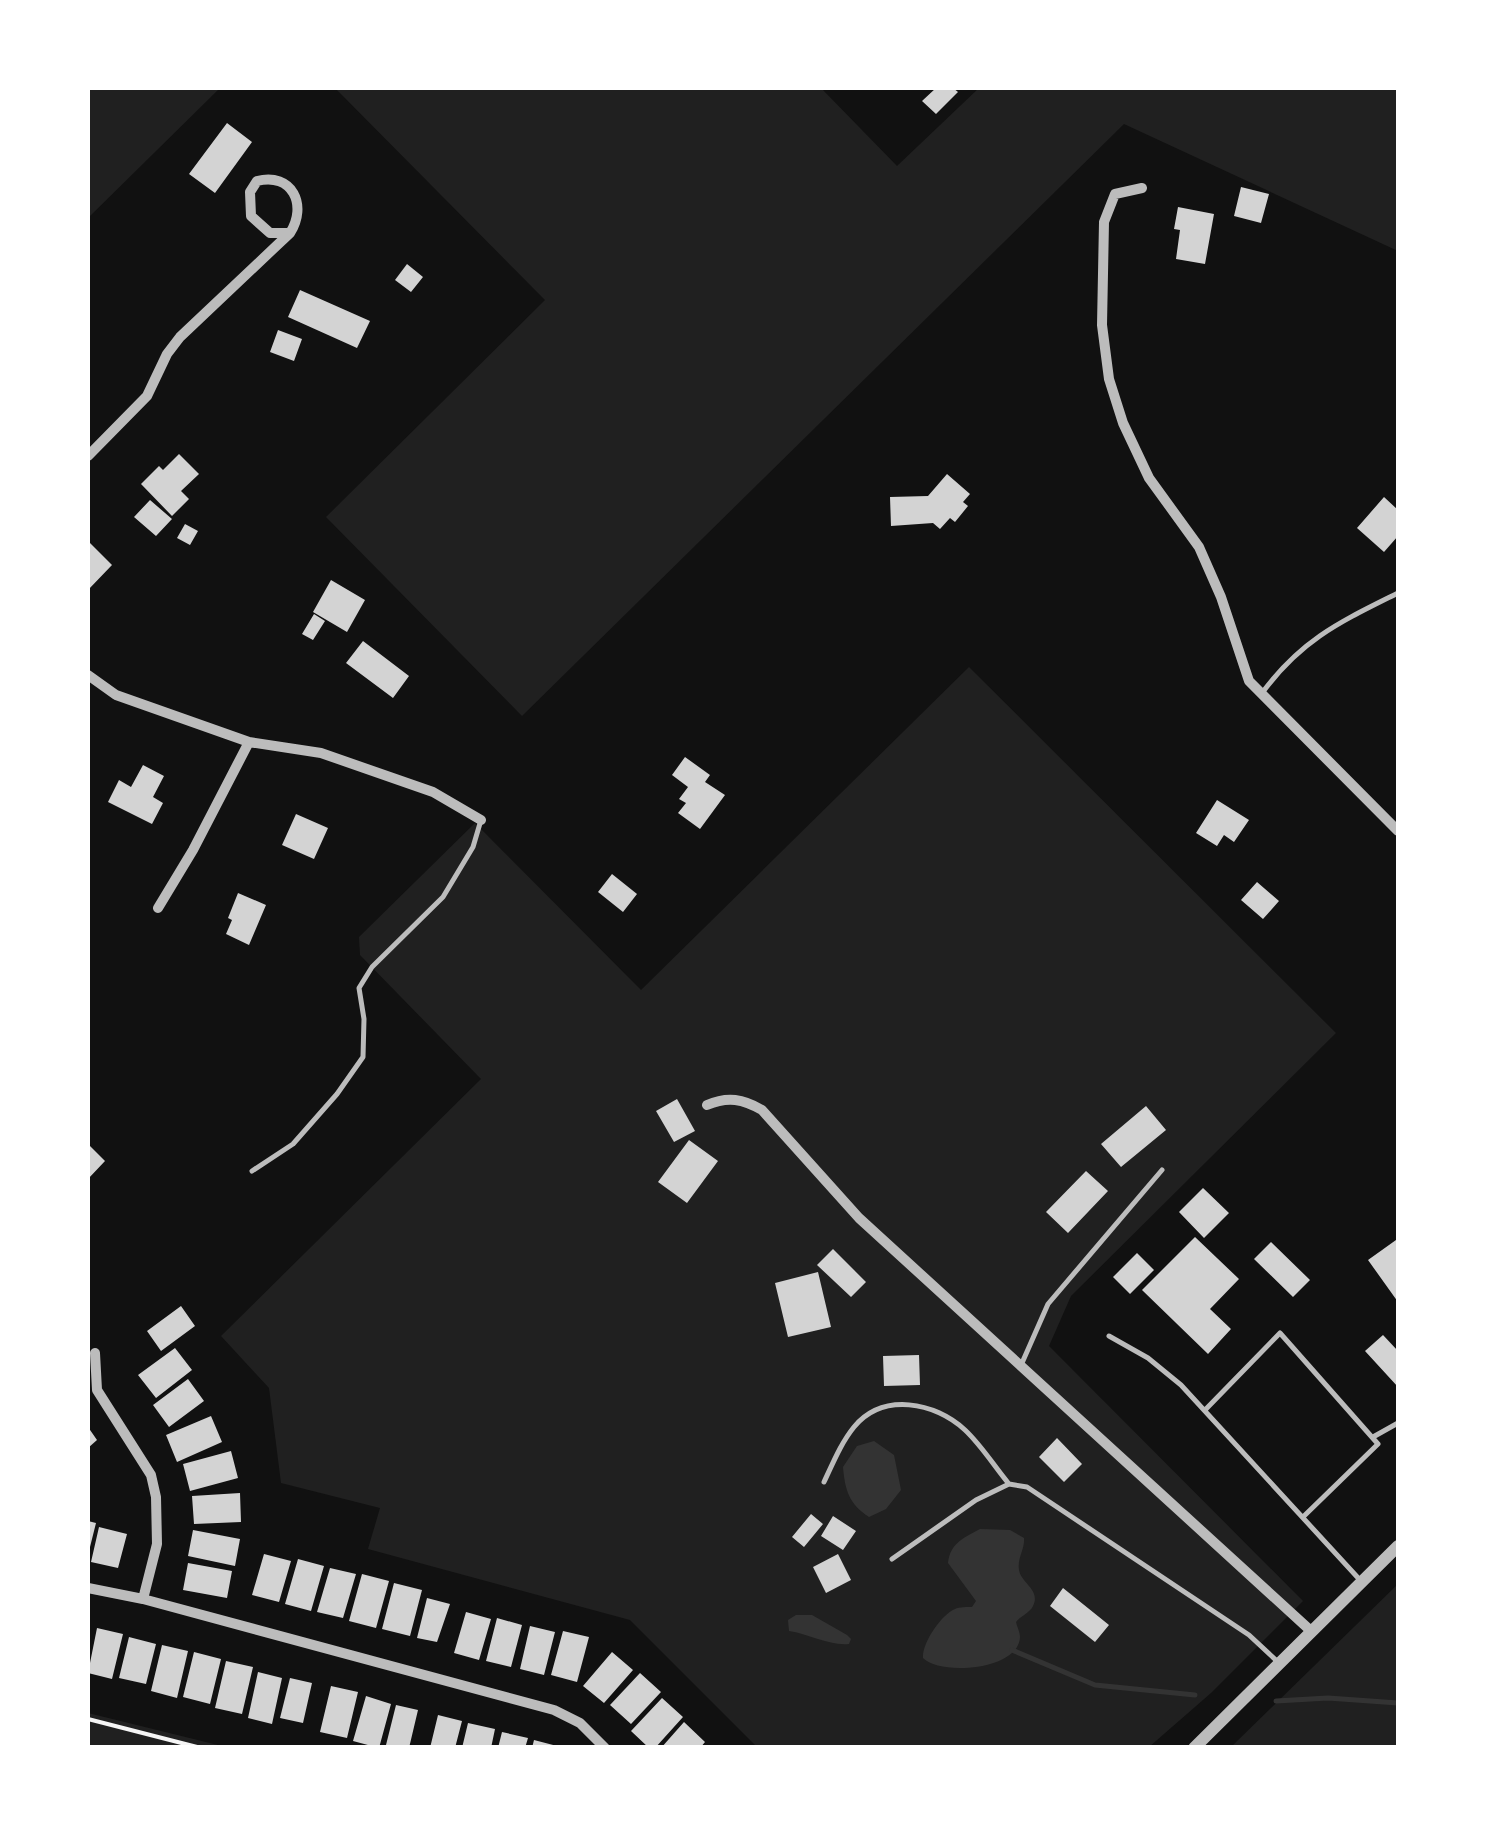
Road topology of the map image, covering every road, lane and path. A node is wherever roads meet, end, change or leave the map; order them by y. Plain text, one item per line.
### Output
1 (1142, 188) dead end
2 (290, 233) junction
3 (88, 456) edge
4 (1398, 592) edge
5 (88, 674) edge
6 (1262, 693) junction
7 (249, 742) junction
8 (480, 820) joint
9 (1398, 831) edge
10 (158, 908) dead end
11 (707, 1105) dead end
12 (1162, 1170) dead end
13 (252, 1171) dead end
14 (1109, 1336) dead end
15 (96, 1353) dead end
16 (1021, 1366) junction
17 (1206, 1409) junction
18 (1398, 1422) edge
19 (1373, 1437) junction
20 (824, 1482) dead end
21 (1008, 1484) junction
22 (1304, 1517) junction
23 (1398, 1546) edge
24 (892, 1559) dead end
25 (1362, 1582) junction
26 (88, 1588) edge
27 (143, 1599) junction
28 (1311, 1632) junction
29 (1280, 1664) junction
30 (88, 1719) edge
31 (201, 1748) edge
32 (605, 1748) edge
33 (1194, 1748) edge

1 - 6 street
2 - 2 street
2 - 3 street
4 - 6 lane
5 - 7 street
6 - 9 street
7 - 8 street
7 - 10 street
8 - 13 lane
11 - 16 street
12 - 16 lane
14 - 17 lane
15 - 27 street
16 - 28 street
17 - 19 lane
17 - 22 lane
18 - 19 lane
19 - 22 lane
20 - 21 lane
21 - 24 lane
21 - 29 lane
22 - 25 lane
23 - 25 street
25 - 28 street
26 - 27 street
27 - 32 street
28 - 29 street
29 - 33 street
30 - 31 path

